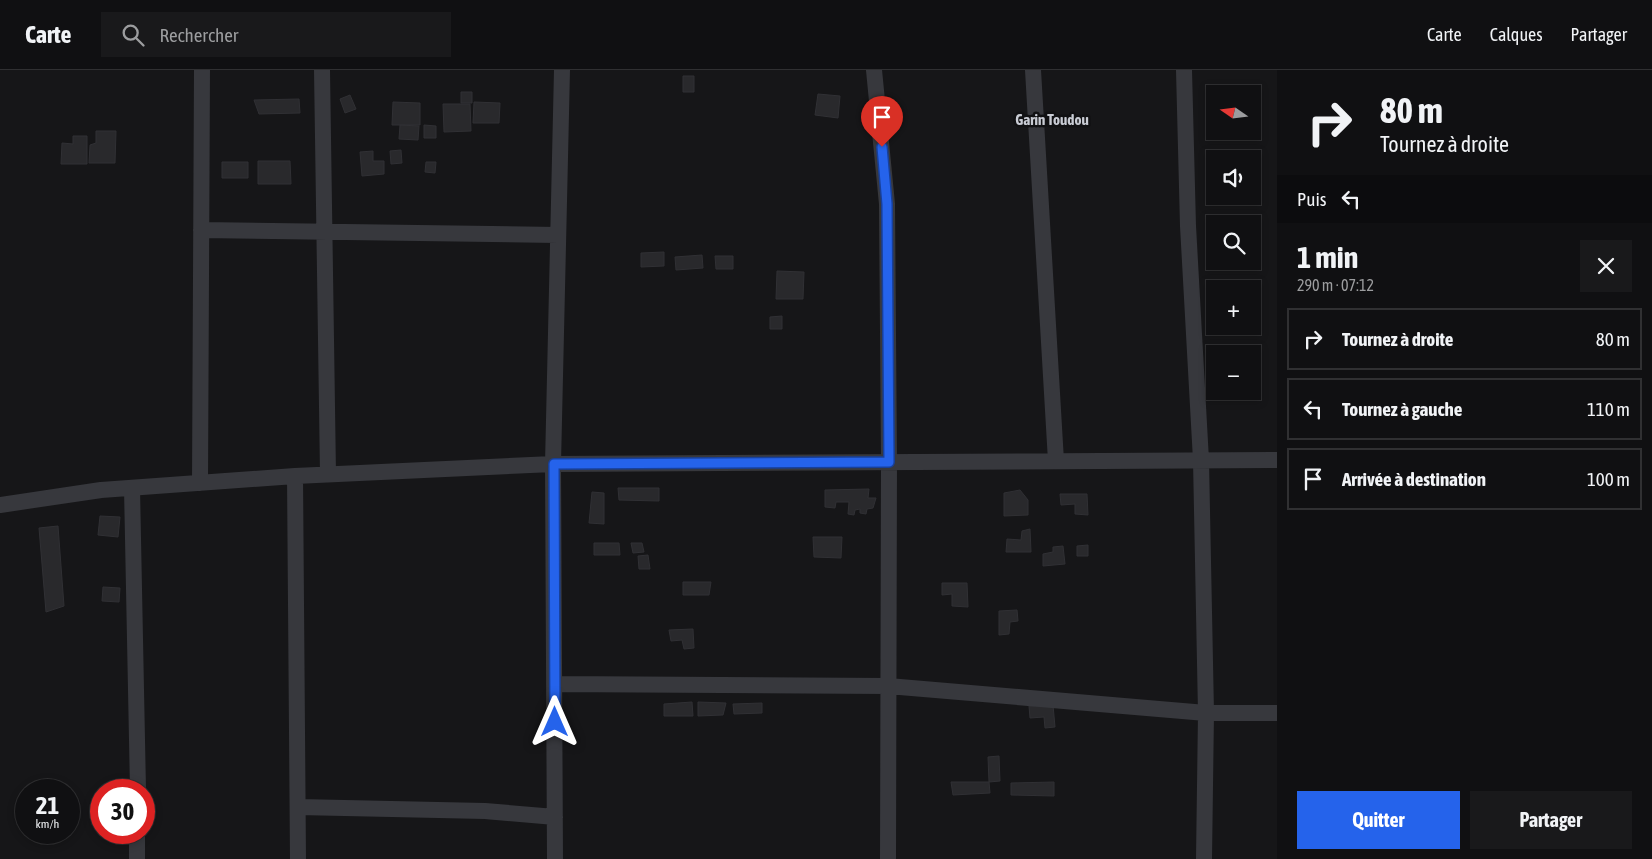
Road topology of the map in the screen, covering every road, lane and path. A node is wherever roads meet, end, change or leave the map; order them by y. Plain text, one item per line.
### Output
1 (202, 70) edge
2 (322, 70) edge
3 (562, 70) edge
4 (874, 70) edge
5 (1033, 70) edge
6 (1184, 70) edge
7 (201, 230) junction
8 (324, 232) junction
9 (558, 235) junction
10 (1201, 460) junction
11 (1277, 460) edge
12 (1056, 461) junction
13 (889, 462) junction
14 (554, 464) junction
15 (328, 474) junction
16 (295, 476) junction
17 (200, 483) junction
18 (132, 488) junction
19 (0, 505) edge
20 (555, 684) junction
21 (888, 686) junction
22 (1206, 713) junction
23 (1277, 713) edge
24 (138, 779) edge
25 (298, 808) junction
26 (555, 817) junction
27 (138, 844) edge
28 (137, 859) edge
29 (298, 859) edge
30 (555, 859) edge
31 (888, 859) edge
32 (1204, 859) edge

1 - 7 street
2 - 8 street
3 - 9 street
4 - 13 street
5 - 12 street
6 - 10 street
7 - 8 street
7 - 17 street
8 - 9 street
8 - 15 street
9 - 14 street
10 - 11 street
10 - 12 street
10 - 22 street
12 - 13 street
13 - 14 street
13 - 21 street
14 - 15 street
14 - 20 street
15 - 16 street
16 - 17 street
16 - 25 street
17 - 18 street
18 - 19 street
18 - 24 street
20 - 21 street
20 - 26 street
21 - 22 street
21 - 31 street
22 - 23 street
22 - 32 street
25 - 26 street
25 - 29 street
26 - 30 street
27 - 28 street

